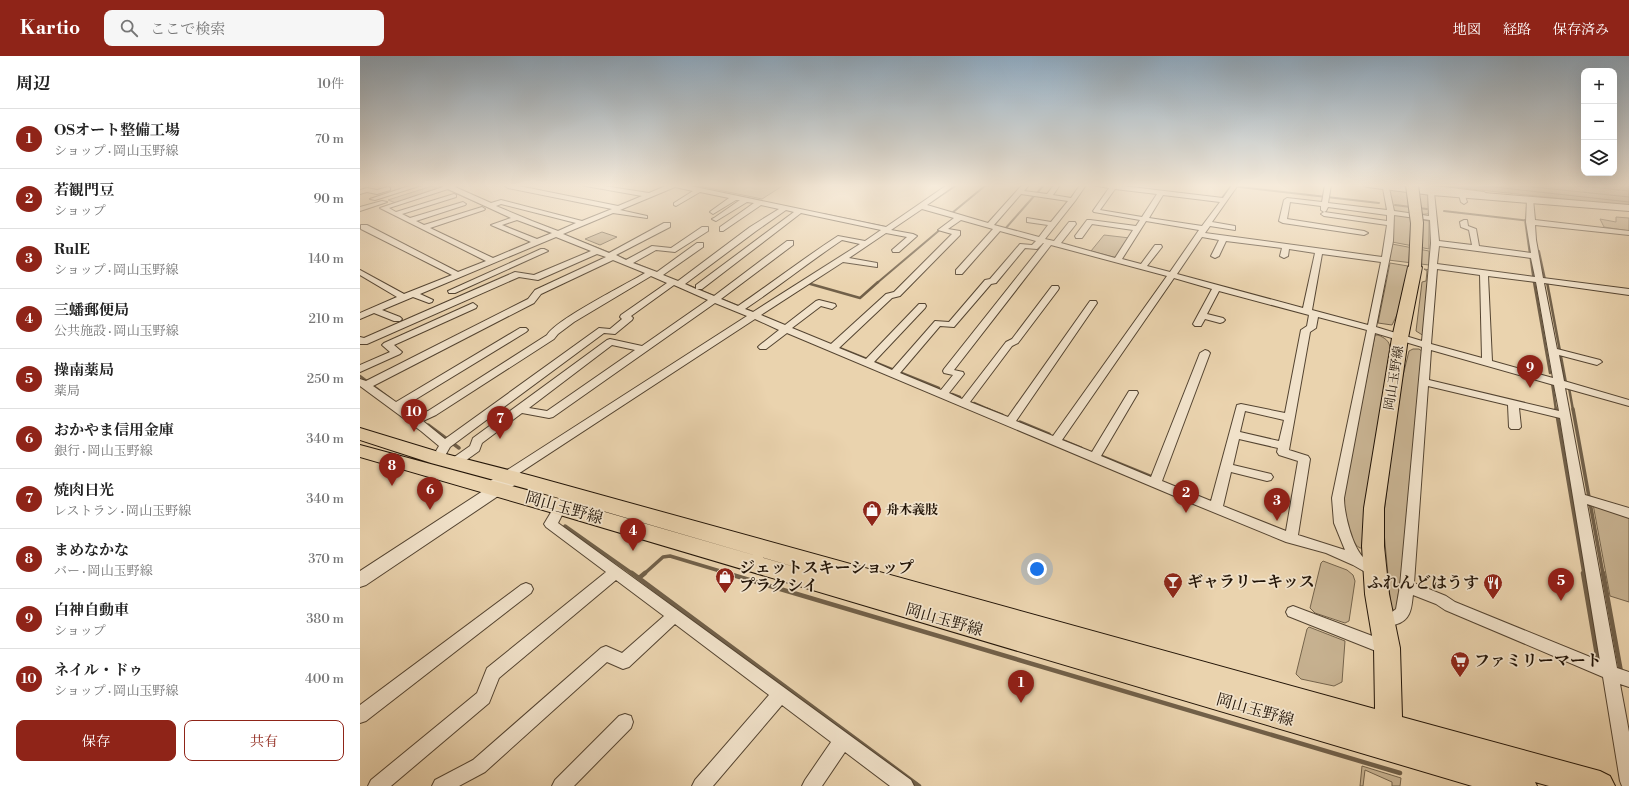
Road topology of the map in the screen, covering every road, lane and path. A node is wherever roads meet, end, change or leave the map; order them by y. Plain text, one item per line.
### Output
1 (405, 219) edge
2 (415, 219) edge
3 (451, 219) edge
4 (513, 219) edge
5 (519, 219) edge
6 (565, 219) edge
7 (589, 219) edge
8 (736, 219) edge
9 (769, 219) edge
10 (788, 219) edge
11 (838, 219) edge
12 (903, 219) edge
13 (957, 219) edge
14 (968, 219) edge
15 (999, 219) edge
16 (1057, 219) edge
17 (1144, 219) edge
18 (1151, 219) edge
19 (1210, 219) edge
20 (1283, 219) edge
21 (1323, 219) edge
22 (1358, 219) edge
23 (1391, 219) edge
24 (1416, 219) edge
25 (1432, 219) edge
26 (1030, 220) dead end
27 (409, 221) junction
28 (1530, 221) joint
29 (1464, 222) dead end
30 (580, 223) junction
31 (1053, 224) junction
32 (1072, 224) dead end
33 (1391, 224) junction
34 (667, 225) dead end
35 (994, 226) junction
36 (364, 227) dead end
37 (1322, 227) junction
38 (423, 228) junction
39 (1232, 228) dead end
40 (705, 229) dead end
41 (723, 229) dead end
42 (887, 229) junction
43 (1138, 229) junction
44 (1203, 229) junction
45 (557, 233) junction
46 (1364, 233) dead end
47 (1629, 233) edge
48 (1079, 236) dead end
49 (1224, 238) junction
50 (1048, 241) junction
51 (535, 242) junction
52 (790, 243) dead end
53 (863, 243) junction
54 (1435, 243) junction
55 (700, 245) dead end
56 (1286, 246) junction
57 (1158, 247) dead end
58 (1476, 248) junction
59 (896, 250) dead end
60 (516, 251) junction
61 (544, 251) dead end
62 (597, 251) junction
63 (1319, 251) junction
64 (612, 255) junction
65 (1531, 255) junction
66 (532, 256) junction
67 (1214, 256) dead end
68 (1284, 256) dead end
69 (841, 259) junction
70 (491, 260) junction
71 (1118, 260) junction
72 (1385, 260) junction
73 (630, 262) junction
74 (874, 265) dead end
75 (1424, 266) junction
76 (1143, 267) junction
77 (360, 272) edge
78 (959, 272) dead end
79 (1484, 272) junction
80 (657, 274) junction
81 (454, 276) junction
82 (1171, 276) junction
83 (1540, 280) junction
84 (679, 283) junction
85 (465, 285) junction
86 (699, 287) dead end
87 (1216, 287) junction
88 (771, 288) junction
89 (1055, 288) dead end
90 (452, 291) dead end
91 (1629, 292) edge
92 (786, 293) junction
93 (405, 296) junction
94 (716, 298) junction
95 (429, 300) dead end
96 (1093, 303) dead end
97 (474, 306) dead end
98 (832, 306) dead end
99 (922, 306) dead end
100 (741, 308) junction
101 (366, 312) edge
102 (1311, 313) junction
103 (753, 316) junction
104 (397, 319) dead end
105 (1220, 320) dead end
106 (788, 328) junction
107 (1372, 329) junction
108 (524, 330) dead end
109 (1400, 338) junction
110 (360, 340) edge
111 (1427, 346) junction
112 (763, 347) dead end
113 (834, 347) junction
114 (643, 349) junction
115 (1205, 353) dead end
116 (1558, 353) junction
117 (869, 361) junction
118 (1597, 362) dead end
119 (1489, 363) junction
120 (360, 369) edge
121 (896, 372) junction
122 (1493, 374) dead end
123 (1424, 382) junction
124 (367, 383) edge
125 (1564, 384) junction
126 (1133, 393) dead end
127 (943, 394) junction
128 (1629, 402) edge
129 (964, 403) junction
130 (1513, 404) junction
131 (399, 405) junction
132 (520, 409) junction
133 (1559, 415) junction
134 (1290, 418) junction
135 (418, 419) junction
136 (1010, 422) junction
137 (1515, 427) dead end
138 (360, 434) edge
139 (1234, 434) junction
140 (1055, 441) junction
141 (1284, 446) junction
142 (448, 449) junction
143 (360, 451) edge
144 (1096, 455) junction
145 (1226, 467) junction
146 (1267, 477) dead end
147 (1156, 480) junction
148 (501, 483) junction
149 (1585, 499) junction
150 (560, 506) junction
151 (1216, 508) junction
152 (1629, 513) edge
153 (1345, 537) junction
154 (1291, 538) junction
155 (1325, 548) junction
156 (1366, 566) junction
157 (616, 572) junction
158 (360, 580) edge
159 (1407, 586) junction
160 (526, 590) dead end
161 (1293, 612) dead end
162 (675, 616) junction
163 (1384, 620) junction
164 (1387, 648) junction
165 (1609, 668) junction
166 (1629, 680) edge
167 (781, 694) junction
168 (360, 715) edge
169 (625, 722) dead end
170 (1389, 737) junction
171 (843, 740) junction
172 (1629, 781) edge
173 (377, 786) edge
174 (441, 786) edge
175 (561, 786) edge
176 (701, 786) edge
177 (812, 786) edge
178 (905, 786) edge
179 (1522, 786) edge
180 (1600, 786) edge

1 - 27 street
2 - 27 street
3 - 38 street
4 - 51 street
5 - 45 street
6 - 30 street
7 - 30 street
8 - 41 street
9 - 84 street
10 - 86 street
11 - 42 street
12 - 42 street
13 - 113 street
14 - 35 street
15 - 35 street
16 - 31 street
17 - 43 street
18 - 44 street
19 - 44 street
20 - 37 street
21 - 37 street
22 - 33 street
23 - 33 street
24 - 75 main road, 岡山玉野線, bridge
25 - 54 street
26 - 31 street
27 - 38 street
28 - 47 street
28 - 65 street
29 - 58 street
30 - 45 street
31 - 50 street
32 - 50 street
33 - 72 street
34 - 64 street
35 - 50 street
35 - 78 street
36 - 81 street
37 - 46 street
38 - 70 street
39 - 44 street
40 - 73 street
42 - 53 street
42 - 59 street
43 - 48 street
43 - 71 street
44 - 49 street
44 - 82 street
45 - 51 street
45 - 62 street
49 - 56 street
49 - 67 street
50 - 71 street
50 - 121 street
50 - 127 street
51 - 60 street
52 - 94 street
53 - 69 street
53 - 88 street
54 - 58 street
54 - 75 street
55 - 80 street
56 - 63 street
56 - 68 street
57 - 76 street
58 - 65 street
60 - 66 street
60 - 70 street
61 - 66 street
62 - 64 street
62 - 110 street
63 - 72 street
63 - 102 street
64 - 73 street
64 - 124 street
65 - 83 street
66 - 85 street
69 - 74 street
69 - 92 street
70 - 81 street
71 - 76 street
72 - 107 street
73 - 80 street
75 - 79 street
75 - 109 main road, 岡山玉野線
75 - 111 street
76 - 82 street
77 - 93 street
79 - 83 street
79 - 119 street
80 - 84 street
80 - 135 street
81 - 85 street
81 - 93 street
82 - 87 street
82 - 140 street
83 - 91 street
83 - 116 street
84 - 94 street
84 - 142 street
85 - 90 street
87 - 102 street
87 - 105 street
88 - 92 street
88 - 100 street
89 - 129 street
92 - 103 street
93 - 95 street
93 - 101 street
94 - 100 street
94 - 114 street
96 - 136 street
97 - 120 street
98 - 106 street
99 - 117 street
100 - 103 street
101 - 104 street
102 - 107 street
102 - 134 street
103 - 106 street
103 - 148 street
106 - 112 street
106 - 113 street
107 - 109 street
107 - 153 street
108 - 131 street
109 - 111 street
109 - 156 main road, 岡山玉野線
111 - 119 street
111 - 123 street
113 - 117 street
114 - 132 street
114 - 132 street
115 - 147 street
116 - 118 street
116 - 125 street
117 - 121 street
119 - 122 street
119 - 125 street
121 - 127 street
123 - 130 street
123 - 159 street
124 - 131 street
125 - 128 street
125 - 133 street
126 - 144 street
127 - 129 street
129 - 136 street
130 - 133 street
130 - 137 street
131 - 135 street
132 - 142 street
133 - 149 street
134 - 139 street
134 - 141 street
135 - 142 street
136 - 140 street
138 - 142 main road, 岡山玉野線
139 - 141 street
139 - 145 street
140 - 144 street
141 - 154 street
142 - 148 main road, 岡山玉野線
143 - 148 main road, 岡山玉野線
144 - 147 street
145 - 146 street
145 - 151 street
147 - 151 street
148 - 150 main road, 岡山玉野線
148 - 158 street
148 - 170 main road, 岡山玉野線
149 - 152 street
149 - 165 street
150 - 157 street
150 - 170 main road, 岡山玉野線
151 - 154 street
153 - 155 street
153 - 156 street
154 - 155 street
155 - 156 street
156 - 163 main road, 岡山玉野線
157 - 162 street
157 - 173 street
159 - 163 street
159 - 165 street
160 - 168 street
161 - 164 street
162 - 167 street
162 - 174 street
163 - 164 main road, 岡山玉野線
164 - 170 main road, 岡山玉野線
165 - 166 street
165 - 172 street
167 - 171 street
167 - 176 street
169 - 175 street
170 - 179 main road, 岡山玉野線
170 - 180 main road, 岡山玉野線
171 - 177 street
171 - 178 street

